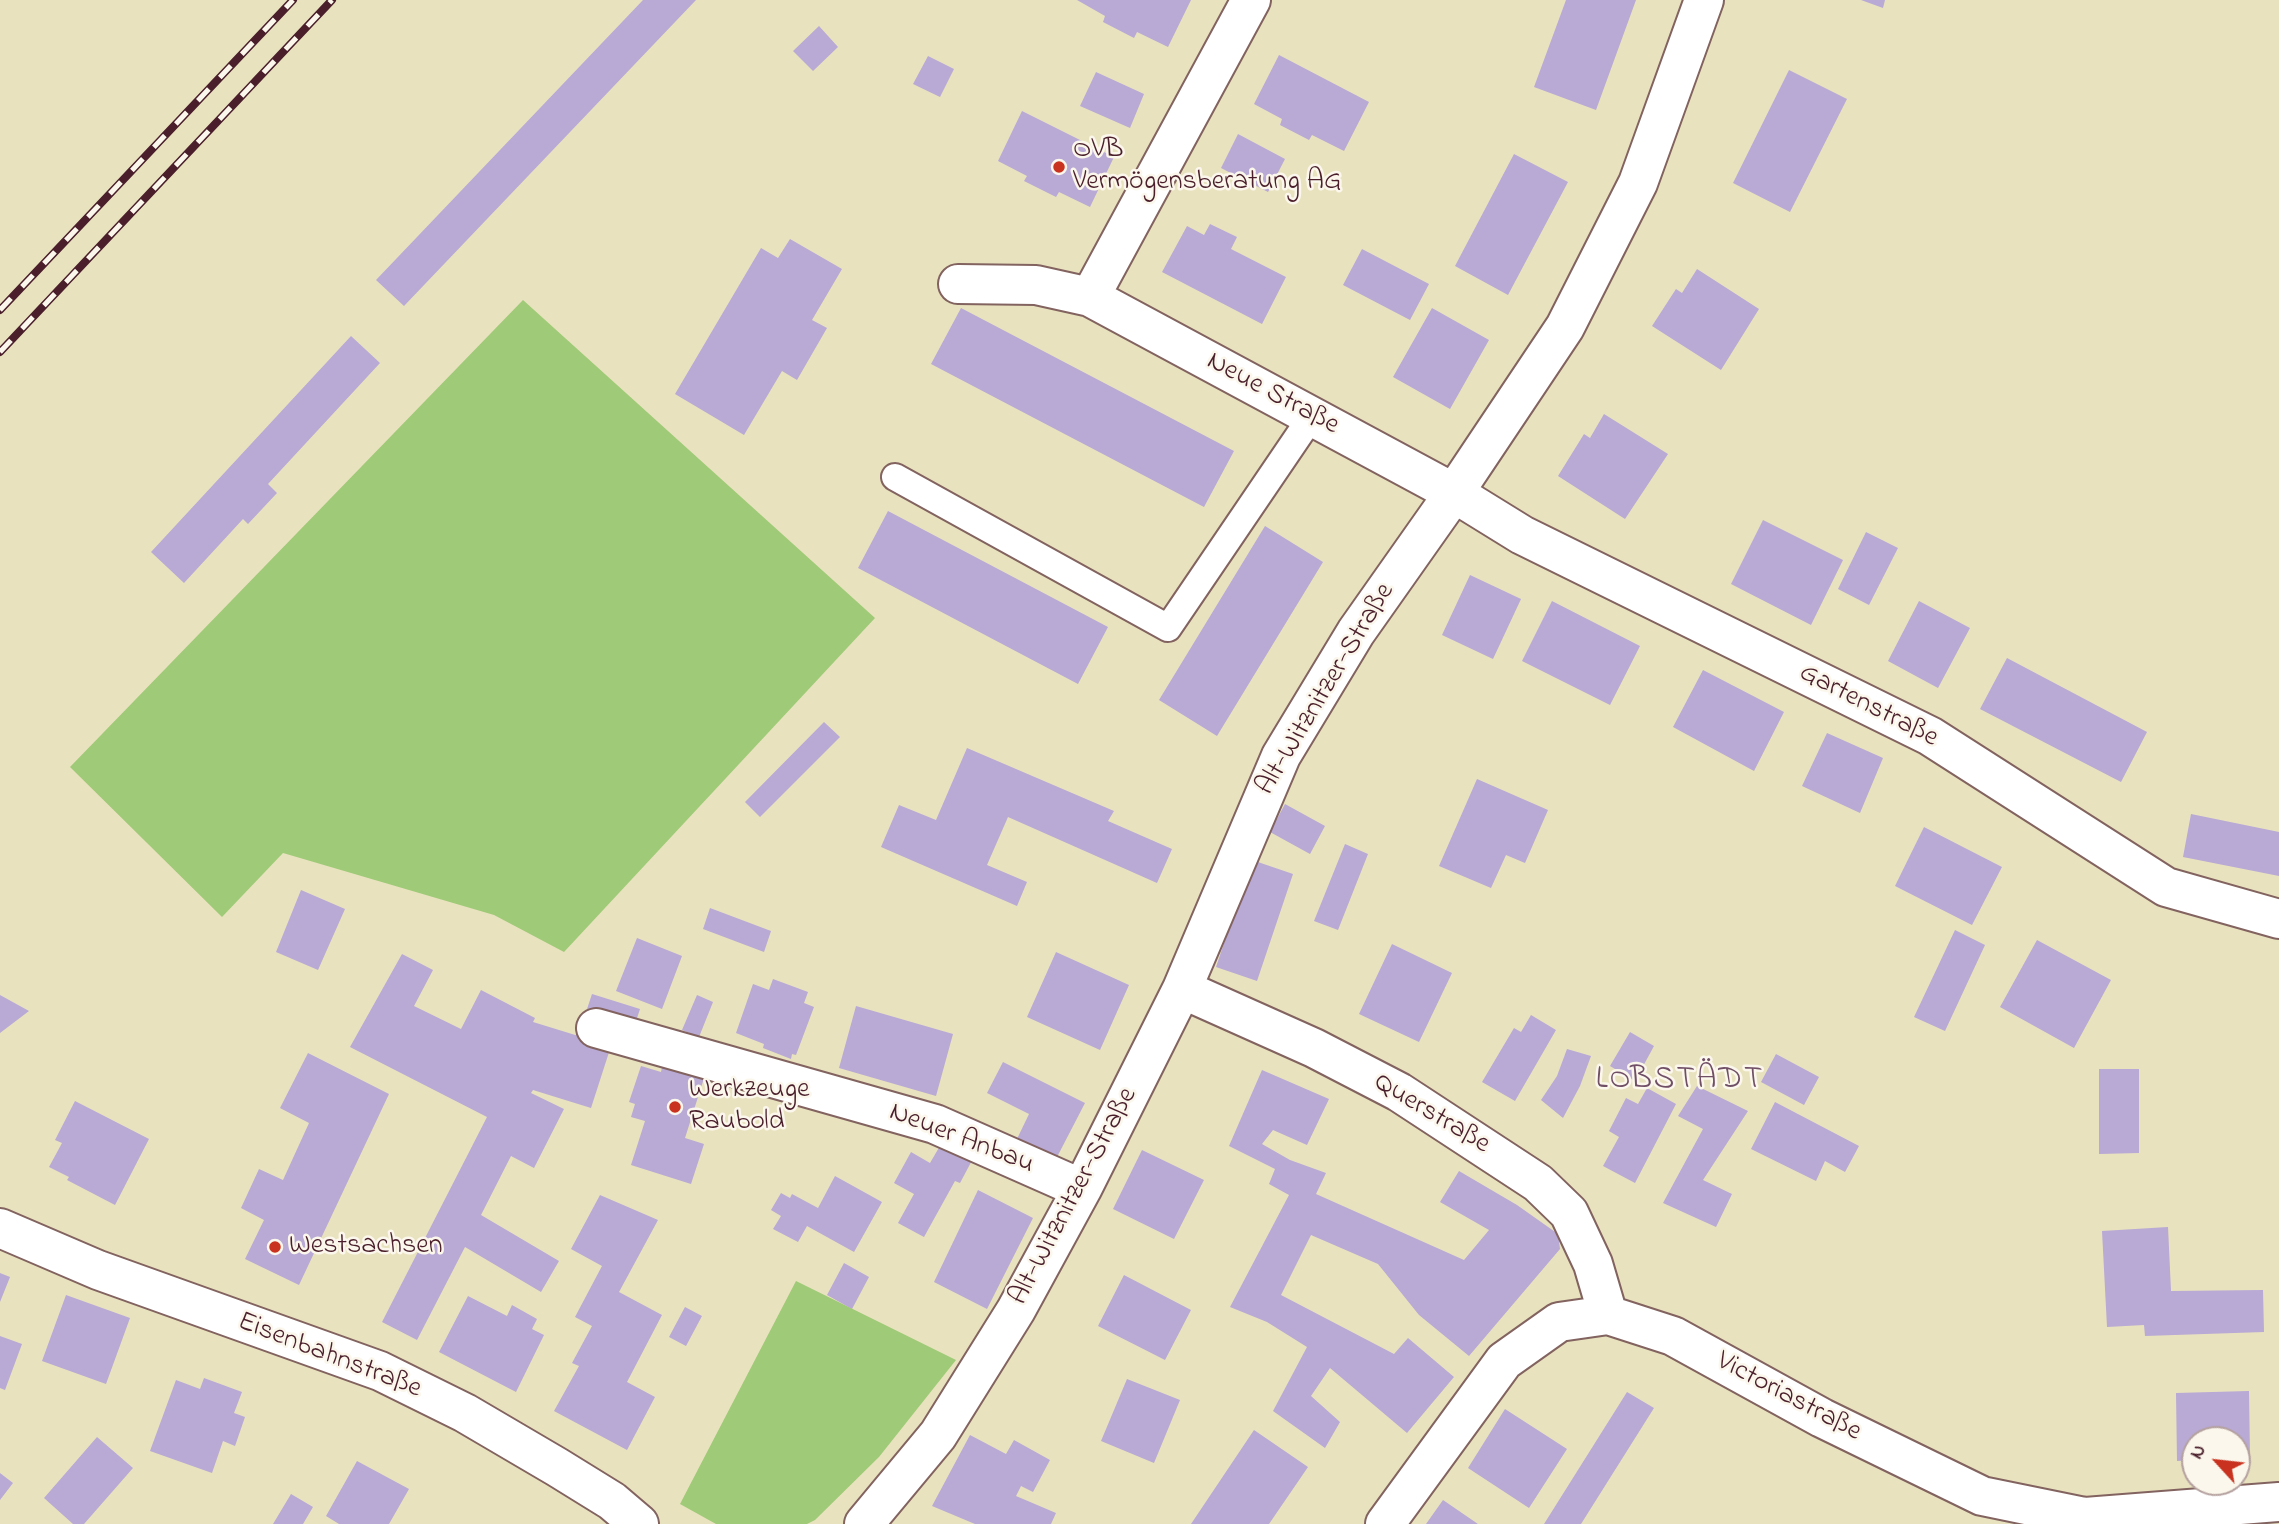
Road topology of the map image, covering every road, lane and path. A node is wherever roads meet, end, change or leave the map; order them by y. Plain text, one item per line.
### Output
1 (1251, 0) edge
2 (1704, 0) edge
3 (958, 284) dead end
4 (1090, 297) junction
5 (1312, 416) junction
6 (895, 477) dead end
7 (1454, 493) junction
8 (2279, 919) edge
9 (1182, 989) junction
10 (596, 1028) dead end
11 (1082, 1189) junction
12 (0, 1228) edge
13 (1608, 1315) junction
14 (2279, 1502) edge
15 (1983, 1510) edge
16 (2081, 1521) edge
17 (639, 1524) edge
18 (864, 1524) edge
19 (1385, 1524) edge

1 - 4 street
2 - 7 street, Alt-Witznitzer-Straße
3 - 4 street, Neue Straße
4 - 5 street, Neue Straße
5 - 6 lane
5 - 7 street, Neue Straße
7 - 8 street, Gartenstraße
7 - 9 street, Alt-Witznitzer-Straße
9 - 11 street, Alt-Witznitzer-Straße
9 - 13 street, Querstraße
10 - 11 street, Neuer Anbau
11 - 18 street, Alt-Witznitzer-Straße
12 - 17 street, Eisenbahnstraße
13 - 15 street, Victoriastraße
13 - 19 street, Victoriastraße
14 - 16 street, Victoriastraße
15 - 16 street, Victoriastraße

